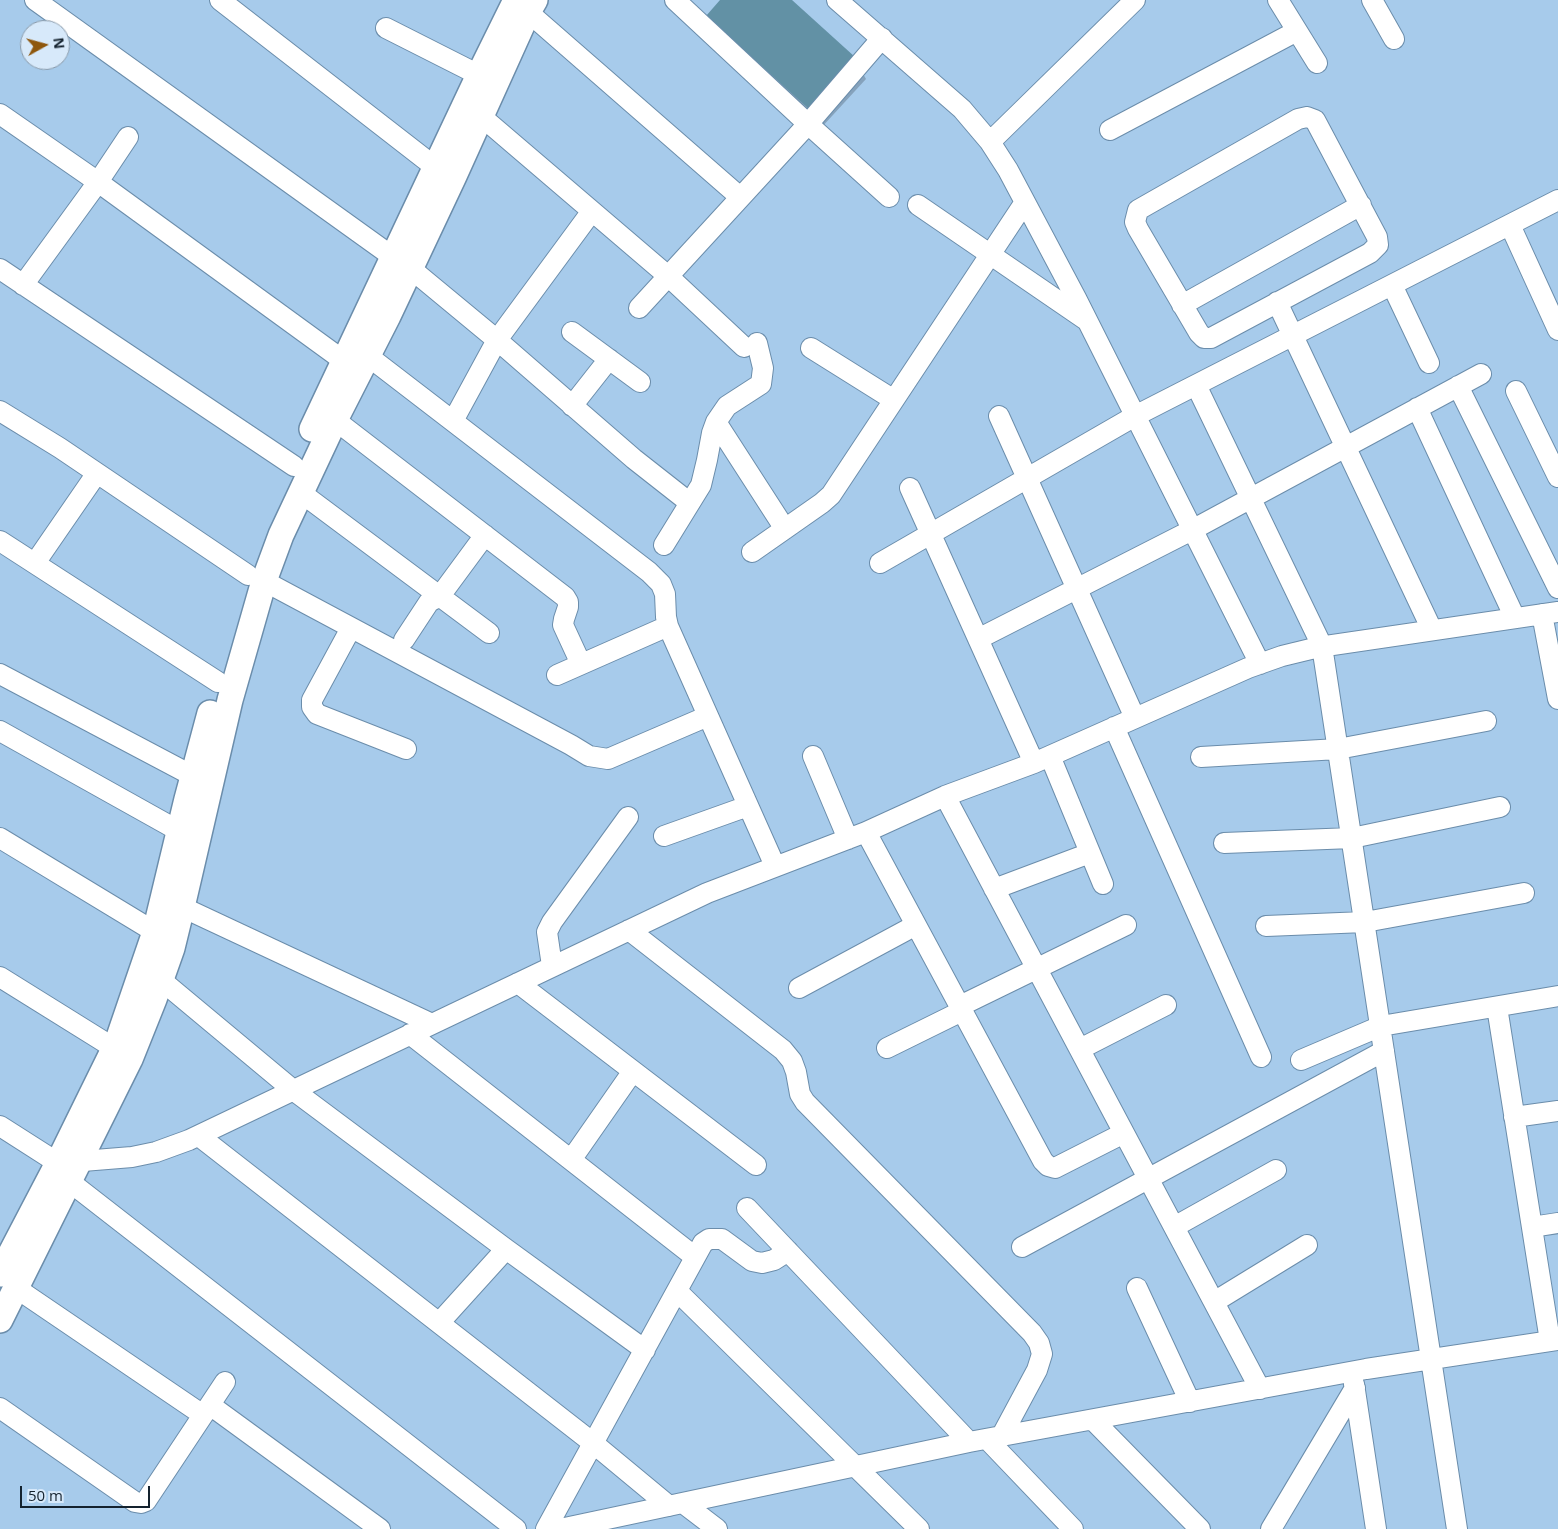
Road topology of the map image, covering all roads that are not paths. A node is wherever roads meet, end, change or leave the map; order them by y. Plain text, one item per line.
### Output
1 (35, 0) edge
2 (220, 0) edge
3 (675, 0) edge
4 (837, 0) edge
5 (1278, 0) edge
6 (1372, 0) edge
7 (1128, 2) edge
8 (526, 4) edge
9 (386, 28) dead end
10 (1297, 32) junction
11 (882, 38) junction
12 (1394, 39) dead end
13 (1317, 64) dead end
14 (479, 75) junction
15 (0, 114) edge
16 (482, 117) junction
17 (808, 124) junction
18 (1110, 130) dead end
19 (128, 137) dead end
20 (990, 142) junction
21 (435, 167) junction
22 (98, 182) junction
23 (740, 197) junction
24 (890, 197) dead end
25 (1558, 200) edge
26 (1025, 202) junction
27 (918, 205) dead end
28 (1361, 205) junction
29 (592, 211) junction
30 (1510, 225) junction
31 (990, 254) junction
32 (401, 262) junction
33 (0, 269) edge
34 (668, 276) junction
35 (23, 285) junction
36 (1392, 285) junction
37 (1278, 302) junction
38 (1182, 305) junction
39 (639, 308) dead end
40 (1088, 321) junction
41 (1558, 330) edge
42 (572, 332) dead end
43 (1294, 335) junction
44 (497, 340) junction
45 (811, 348) dead end
46 (354, 354) junction
47 (609, 359) junction
48 (1430, 363) dead end
49 (1482, 374) dead end
50 (640, 382) dead end
51 (1196, 385) junction
52 (1458, 386) junction
53 (1516, 391) dead end
54 (894, 400) junction
55 (572, 406) junction
56 (1417, 408) junction
57 (0, 411) edge
58 (999, 416) dead end
59 (1135, 416) junction
60 (335, 420) junction
61 (453, 421) junction
62 (716, 422) junction
63 (1346, 446) junction
64 (294, 466) junction
65 (96, 473) junction
66 (1558, 477) edge
67 (1027, 478) junction
68 (910, 488) dead end
69 (300, 492) junction
70 (1251, 498) junction
71 (690, 503) junction
72 (785, 529) junction
73 (1192, 530) junction
74 (485, 534) junction
75 (930, 534) junction
76 (0, 540) edge
77 (664, 545) dead end
78 (752, 552) dead end
79 (35, 563) junction
80 (880, 563) dead end
81 (256, 578) junction
82 (1558, 588) edge
83 (1077, 589) junction
84 (440, 596) junction
85 (1550, 613) edge
86 (1515, 618) junction
87 (668, 626) junction
88 (351, 628) junction
89 (1432, 630) junction
90 (489, 633) dead end
91 (978, 639) junction
92 (404, 640) dead end
93 (1322, 646) junction
94 (581, 664) junction
95 (1260, 664) junction
96 (0, 674) edge
97 (557, 675) dead end
98 (218, 682) junction
99 (1558, 699) edge
100 (708, 716) junction
101 (1135, 718) junction
102 (1486, 721) dead end
103 (1114, 727) junction
104 (0, 731) edge
105 (1338, 749) junction
106 (406, 750) dead end
107 (814, 756) dead end
108 (1202, 757) dead end
109 (1042, 759) junction
110 (193, 776) junction
111 (945, 796) junction
112 (748, 806) junction
113 (1500, 807) dead end
114 (628, 817) dead end
115 (179, 831) junction
116 (857, 835) junction
117 (664, 836) dead end
118 (0, 838) edge
119 (1352, 838) junction
120 (1224, 843) dead end
121 (1090, 853) junction
122 (775, 866) junction
123 (1103, 884) dead end
124 (994, 889) junction
125 (1524, 893) dead end
126 (182, 907) junction
127 (1365, 922) junction
128 (916, 925) junction
129 (1126, 925) dead end
130 (1266, 926) dead end
131 (629, 930) junction
132 (155, 932) junction
133 (552, 966) junction
134 (1036, 968) junction
135 (0, 976) edge
136 (160, 980) junction
137 (518, 983) junction
138 (799, 988) dead end
139 (1558, 996) edge
140 (1166, 1005) dead end
141 (1497, 1007) junction
142 (961, 1009) junction
143 (432, 1024) junction
144 (1380, 1026) junction
145 (410, 1034) junction
146 (114, 1048) junction
147 (887, 1048) dead end
148 (1080, 1050) junction
149 (1384, 1051) junction
150 (1261, 1057) dead end
151 (1301, 1060) dead end
152 (633, 1071) junction
153 (293, 1090) junction
154 (1558, 1111) edge
155 (1514, 1117) junction
156 (0, 1126) edge
157 (1124, 1133) junction
158 (199, 1136) junction
159 (571, 1160) junction
160 (756, 1165) dead end
161 (66, 1169) junction
162 (1276, 1170) dead end
163 (1148, 1179) junction
164 (747, 1208) dead end
165 (1558, 1223) edge
166 (1174, 1227) junction
167 (1532, 1227) junction
168 (1307, 1245) dead end
169 (1022, 1247) dead end
170 (506, 1249) junction
171 (788, 1251) junction
172 (695, 1257) junction
173 (10, 1267) edge
174 (1138, 1288) dead end
175 (677, 1291) junction
176 (1214, 1302) junction
177 (0, 1320) edge
178 (439, 1323) junction
179 (1554, 1340) edge
180 (644, 1350) junction
181 (1432, 1359) junction
182 (1354, 1380) junction
183 (225, 1382) dead end
184 (1260, 1389) junction
185 (1190, 1402) junction
186 (0, 1408) edge
187 (206, 1410) junction
188 (1092, 1420) junction
189 (985, 1439) junction
190 (593, 1443) junction
191 (855, 1466) junction
192 (676, 1504) junction
193 (1373, 1525) edge
194 (380, 1529) edge
195 (516, 1529) edge
196 (558, 1529) edge
197 (717, 1529) edge
198 (919, 1529) edge
199 (1072, 1529) edge
200 (1200, 1529) edge
201 (1271, 1529) edge
202 (1457, 1529) edge

1 - 32 street
2 - 21 street
3 - 17 street
4 - 11 street
5 - 10 street
6 - 12 street
7 - 20 street
8 - 14 main road
8 - 16 main road
8 - 23 street
9 - 14 street
10 - 13 street
10 - 18 street
11 - 17 street
11 - 20 street
14 - 21 main road
15 - 22 street
16 - 29 street
16 - 32 main road
17 - 23 street
17 - 24 street
19 - 22 street
20 - 26 street
21 - 32 main road
22 - 35 street
22 - 46 street
23 - 34 street
25 - 30 street
26 - 31 street
26 - 40 street
27 - 31 street
28 - 37 street
28 - 38 street
28 - 38 street
29 - 34 street
29 - 44 street
30 - 36 street
30 - 41 street
31 - 40 street
31 - 54 street
32 - 44 street
32 - 46 main road
33 - 35 street
34 - 39 street
34 - 62 street
35 - 64 street
36 - 43 street
36 - 48 street
37 - 38 street
37 - 43 street
40 - 59 street
42 - 47 street
43 - 51 street
43 - 63 street
44 - 55 street
44 - 61 street
45 - 54 street
46 - 60 main road
46 - 61 street
46 - 64 main road
47 - 50 street
47 - 55 street
49 - 52 street
51 - 59 street
51 - 70 street
52 - 56 street
52 - 82 street
53 - 66 street
54 - 72 street
55 - 71 street
56 - 63 street
56 - 86 street
57 - 65 street
58 - 67 street
59 - 67 street
59 - 73 street
60 - 69 main road
60 - 74 street
61 - 87 street
62 - 71 street
62 - 72 street
63 - 70 street
63 - 89 street
64 - 81 main road
65 - 79 street
65 - 81 street
67 - 75 street
67 - 83 street
68 - 75 street
69 - 81 main road
69 - 84 street
70 - 73 street
70 - 93 street
71 - 77 street
72 - 78 street
73 - 83 street
73 - 95 street
74 - 84 street
74 - 94 street
75 - 80 street
75 - 91 street
76 - 79 street
79 - 98 street
81 - 88 street
81 - 98 main road
81 - 126 main road
83 - 91 street
83 - 101 street
84 - 90 street
84 - 92 street
85 - 86 street
85 - 99 street
86 - 89 street
87 - 94 street
87 - 100 street
88 - 100 street
88 - 106 street
89 - 93 street
91 - 109 street
93 - 95 street
93 - 105 street
94 - 97 street
95 - 101 street
96 - 110 street
98 - 110 main road
100 - 112 street
101 - 103 street
102 - 105 street
103 - 109 street
103 - 150 street
104 - 115 street
105 - 108 street
105 - 119 street
107 - 116 street
109 - 111 street
109 - 121 street
110 - 115 main road
111 - 116 street
111 - 124 street
112 - 117 street
112 - 122 street
113 - 119 street
114 - 133 street
115 - 132 main road
116 - 122 street
116 - 128 street
118 - 132 street
119 - 120 street
119 - 127 street
121 - 123 street
121 - 124 street
122 - 131 street
124 - 134 street
125 - 127 street
126 - 136 main road
126 - 143 street
127 - 130 street
127 - 144 street
128 - 138 street
128 - 142 street
129 - 134 street
131 - 133 street
131 - 189 street
132 - 146 main road
133 - 137 street
134 - 142 street
134 - 148 street
135 - 146 street
136 - 153 street
136 - 161 main road
137 - 143 street
137 - 152 street
139 - 141 street
140 - 148 street
141 - 144 street
141 - 155 street
142 - 147 street
142 - 157 street
143 - 145 street
144 - 149 street
144 - 151 street
145 - 153 street
145 - 159 street
146 - 161 main road
148 - 157 street
149 - 163 street
149 - 181 street
152 - 159 street
152 - 160 street
153 - 158 street
153 - 170 street
154 - 155 street
155 - 167 street
156 - 161 street
157 - 163 street
158 - 161 street
158 - 178 street
159 - 172 street
161 - 173 main road
161 - 195 street
162 - 166 street
163 - 166 street
163 - 169 street
164 - 171 street
165 - 167 street
166 - 176 street
167 - 179 street
168 - 176 street
170 - 178 street
170 - 180 street
171 - 172 street
171 - 189 street
172 - 175 street
173 - 177 main road
173 - 187 street
174 - 185 street
175 - 180 street
175 - 191 street
176 - 184 street
178 - 190 street
179 - 181 street
180 - 190 street
181 - 182 street
181 - 202 street
182 - 184 street
182 - 193 street
182 - 201 street
183 - 187 street
184 - 185 street
185 - 188 street
186 - 187 street
187 - 194 street
188 - 189 street
188 - 200 street
189 - 191 street
189 - 199 street
190 - 192 street
190 - 196 street
191 - 192 street
191 - 198 street
192 - 196 street
192 - 197 street

